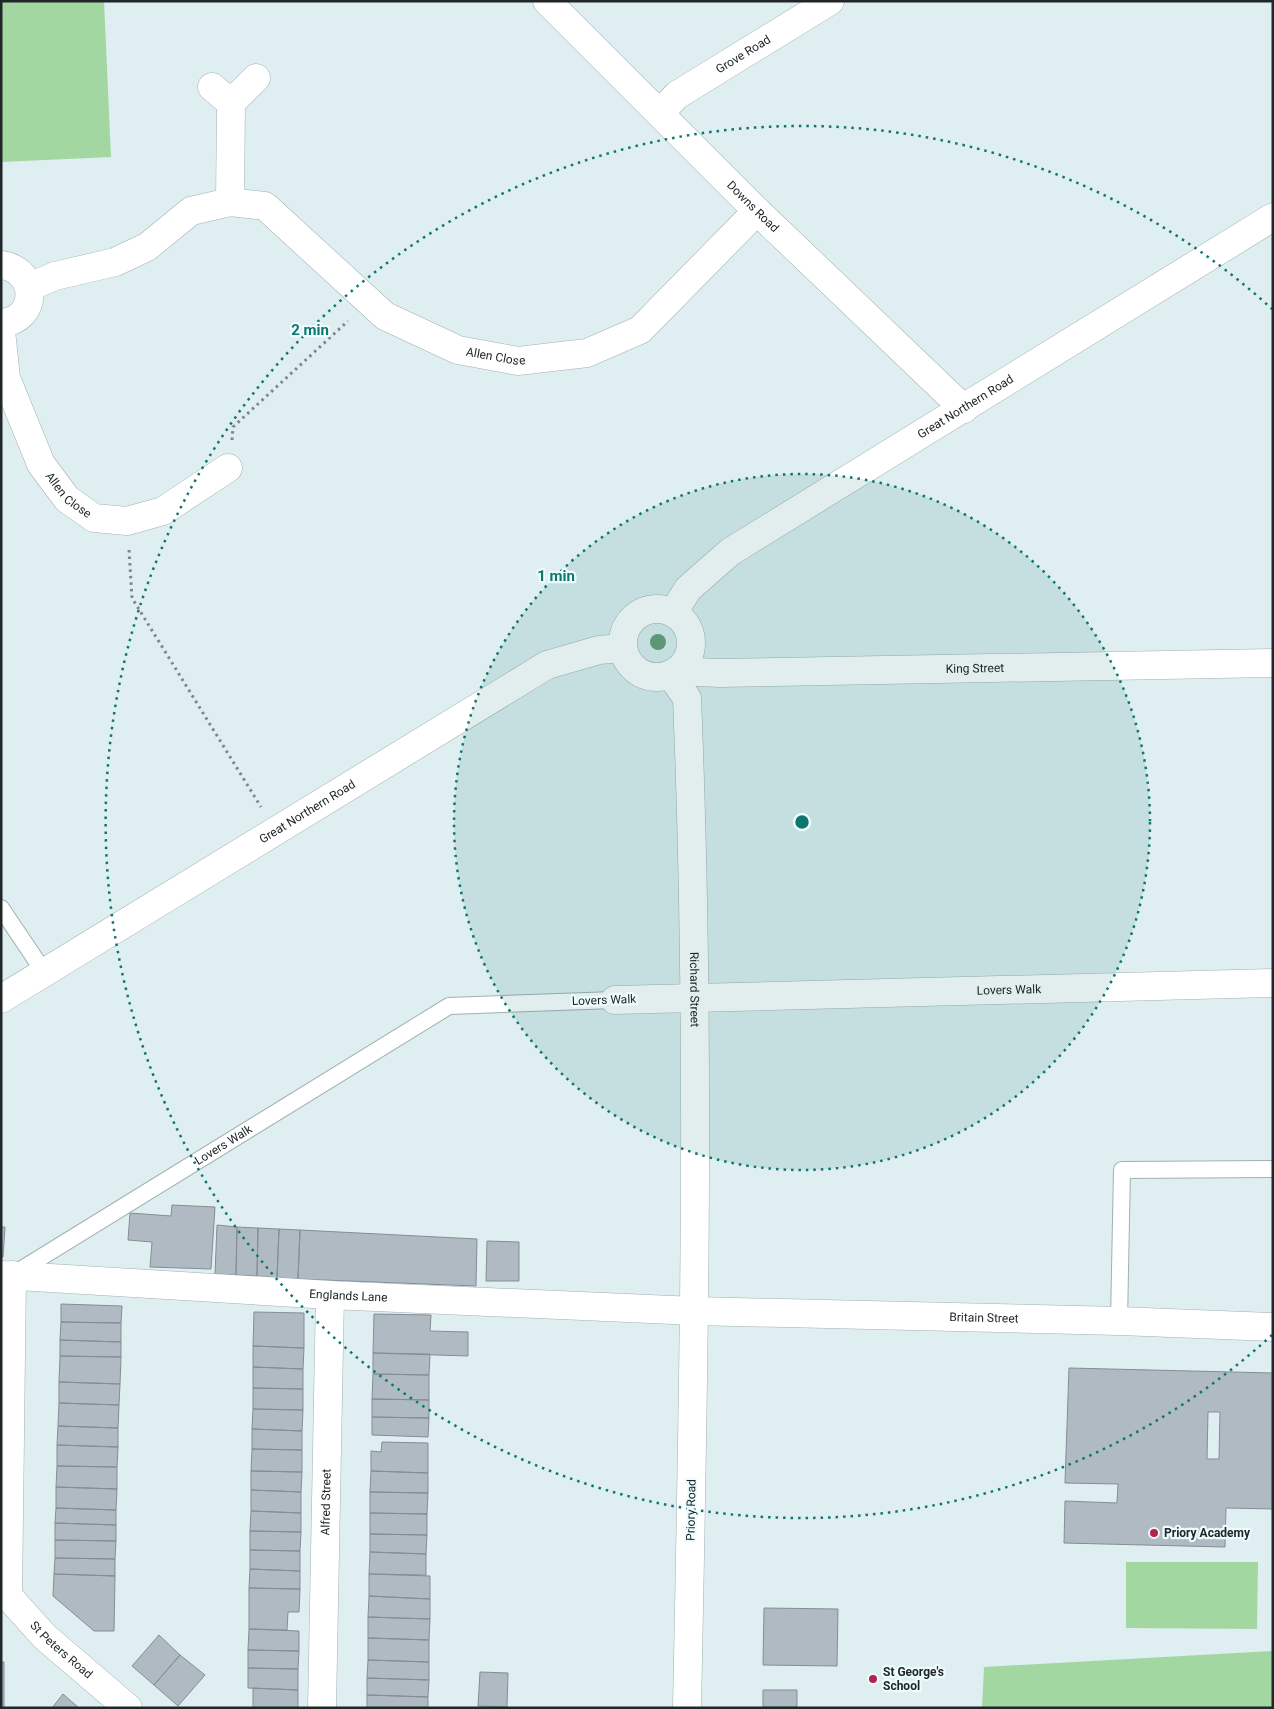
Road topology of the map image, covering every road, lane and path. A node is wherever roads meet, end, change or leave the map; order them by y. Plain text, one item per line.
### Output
1 (547, 1) edge
2 (830, 1) edge
3 (256, 78) dead end
4 (660, 112) junction
5 (230, 202) junction
6 (757, 211) junction
7 (1273, 217) edge
8 (1, 266) edge
9 (29, 286) junction
10 (368, 302) junction
11 (1, 323) edge
12 (1, 331) edge
13 (964, 409) junction
14 (228, 468) joint
15 (126, 521) junction
16 (673, 613) junction
17 (622, 648) junction
18 (1273, 663) edge
19 (673, 673) junction
20 (265, 814) dead end
21 (1, 908) edge
22 (44, 972) junction
23 (1273, 983) edge
24 (694, 997) junction
25 (1, 999) edge
26 (615, 1000) joint
27 (1273, 1169) edge
28 (7, 1275) edge
29 (330, 1295) junction
30 (695, 1311) junction
31 (1119, 1321) junction
32 (1273, 1327) edge
33 (5, 1601) edge
34 (128, 1708) edge
35 (322, 1708) edge
36 (687, 1708) edge

1 - 4 street, Downs Road
2 - 4 street, Grove Road
3 - 5 street
4 - 6 street, Downs Road
5 - 9 street, Allen Close
5 - 10 street, Allen Close
6 - 10 street, Allen Close
6 - 13 street, Downs Road
7 - 13 street, Great Northern Road
8 - 9 street
9 - 11 street
10 - 14 path
12 - 15 street, Allen Close
13 - 16 street, Great Northern Road
14 - 15 street, Allen Close
15 - 20 path
16 - 17 street
16 - 19 street
17 - 19 street
17 - 22 street, Great Northern Road
18 - 19 street, King Street
19 - 24 street, Richard Street
21 - 22 lane
22 - 25 street, Great Northern Road
23 - 24 street, Lovers Walk
24 - 26 street, Lovers Walk
24 - 30 street, Richard Street
26 - 28 lane, Lovers Walk
27 - 31 lane
28 - 29 street, Englands Lane
28 - 33 street
29 - 30 street, Englands Lane
29 - 35 street, Alfred Street
30 - 31 street, Britain Street
30 - 36 street, Priory Road
31 - 32 street, Britain Street
33 - 34 street, St Peters Road

